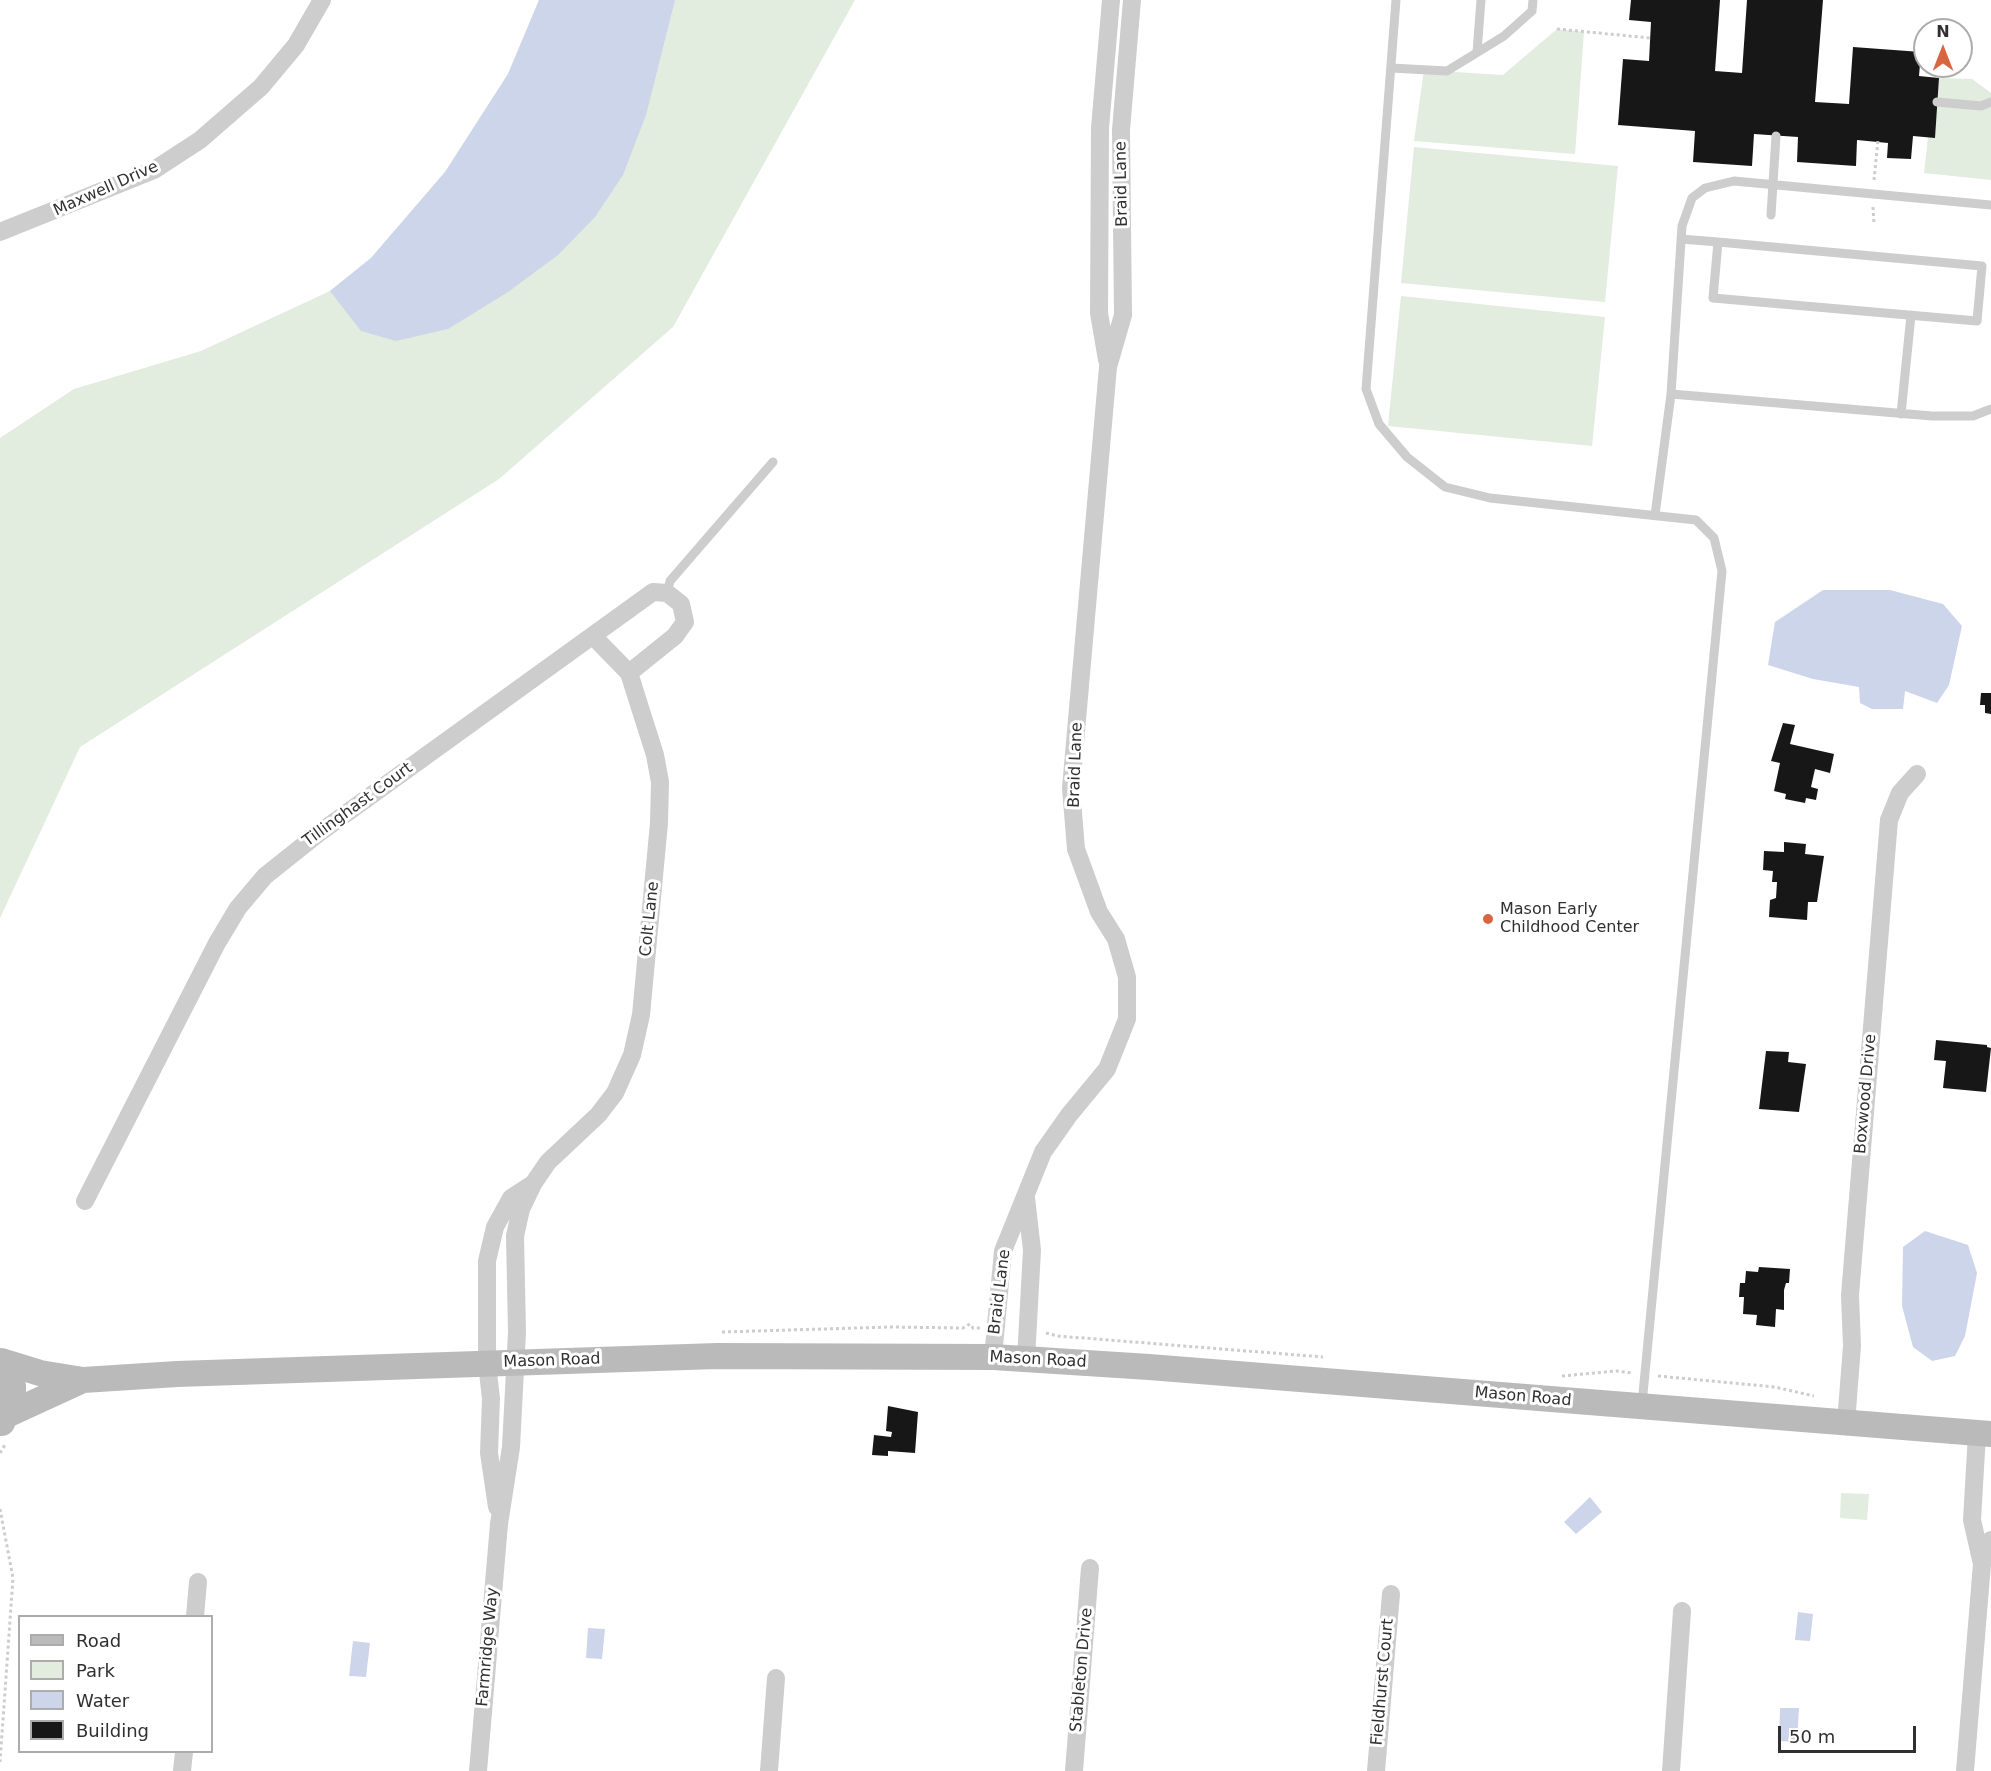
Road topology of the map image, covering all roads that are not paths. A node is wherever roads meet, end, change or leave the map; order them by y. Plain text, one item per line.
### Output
1 (322, 0) edge
2 (1111, 0) edge
3 (1132, 0) edge
4 (1396, 0) edge
5 (1481, 0) edge
6 (1533, 0) edge
7 (1477, 52) junction
8 (1391, 68) junction
9 (1937, 102) dead end
10 (1991, 102) edge
11 (1100, 128) junction
12 (1121, 130) junction
13 (1776, 136) dead end
14 (1773, 185) junction
15 (1991, 205) edge
16 (1771, 215) dead end
17 (0, 232) edge
18 (1681, 239) junction
19 (1718, 242) junction
20 (1911, 315) junction
21 (1108, 367) junction
22 (1671, 394) junction
23 (1991, 409) edge
24 (1901, 414) junction
25 (773, 462) dead end
26 (1655, 515) junction
27 (667, 593) junction
28 (593, 636) junction
29 (629, 673) junction
30 (1917, 774) dead end
31 (533, 1184) junction
32 (1026, 1196) junction
33 (85, 1201) dead end
34 (993, 1357) junction
35 (1026, 1359) junction
36 (0, 1361) edge
37 (516, 1362) junction
38 (487, 1363) junction
39 (83, 1380) junction
40 (1642, 1407) junction
41 (4, 1420) edge
42 (1846, 1423) junction
43 (1984, 1434) edge
44 (500, 1524) junction
45 (1991, 1540) edge
46 (1982, 1564) junction
47 (1090, 1568) dead end
48 (198, 1582) dead end
49 (1391, 1594) dead end
50 (1682, 1611) dead end
51 (195, 1615) edge
52 (776, 1678) dead end
53 (184, 1753) edge
54 (182, 1771) edge
55 (478, 1771) edge
56 (769, 1771) edge
57 (1074, 1771) edge
58 (1376, 1771) edge
59 (1671, 1771) edge
60 (1965, 1771) edge

1 - 17 street, Maxwell Drive
2 - 11 street, Braid Lane
3 - 12 street, Braid Lane
4 - 8 lane
5 - 7 lane
6 - 7 lane
7 - 8 lane
8 - 26 lane
9 - 10 lane
11 - 12 lane
11 - 21 street, Braid Lane
12 - 21 street, Braid Lane
13 - 14 lane
14 - 15 lane
14 - 16 lane
14 - 18 lane
18 - 19 lane
18 - 22 lane
19 - 20 lane
19 - 20 lane
20 - 24 lane
21 - 32 street, Braid Lane
22 - 24 lane
22 - 26 lane
23 - 24 lane
25 - 27 lane
26 - 40 lane
27 - 28 street, Tillinghast Court
27 - 29 street
28 - 29 street, Colt Lane
28 - 33 street, Tillinghast Court
29 - 31 street, Colt Lane
30 - 42 street, Boxwood Drive
31 - 37 street, Colt Lane
31 - 38 street, Colt Lane
32 - 34 street, Braid Lane
32 - 35 street, Braid Lane
34 - 35 main road, Mason Road
34 - 37 main road, Mason Road
35 - 40 main road, Mason Road
36 - 39 main road, Mason Road
36 - 41 main road
37 - 38 main road, Mason Road
37 - 44 street, Farmridge Way
38 - 39 main road, Mason Road
38 - 44 street, Farmridge Way
39 - 41 main road, Mason Road
40 - 42 main road, Mason Road
42 - 43 main road, Mason Road
43 - 46 street
44 - 55 street, Farmridge Way
45 - 46 street
46 - 60 street
47 - 57 street, Stableton Drive
48 - 51 street
49 - 58 street, Fieldhurst Court
50 - 59 street
52 - 56 street
53 - 54 street

